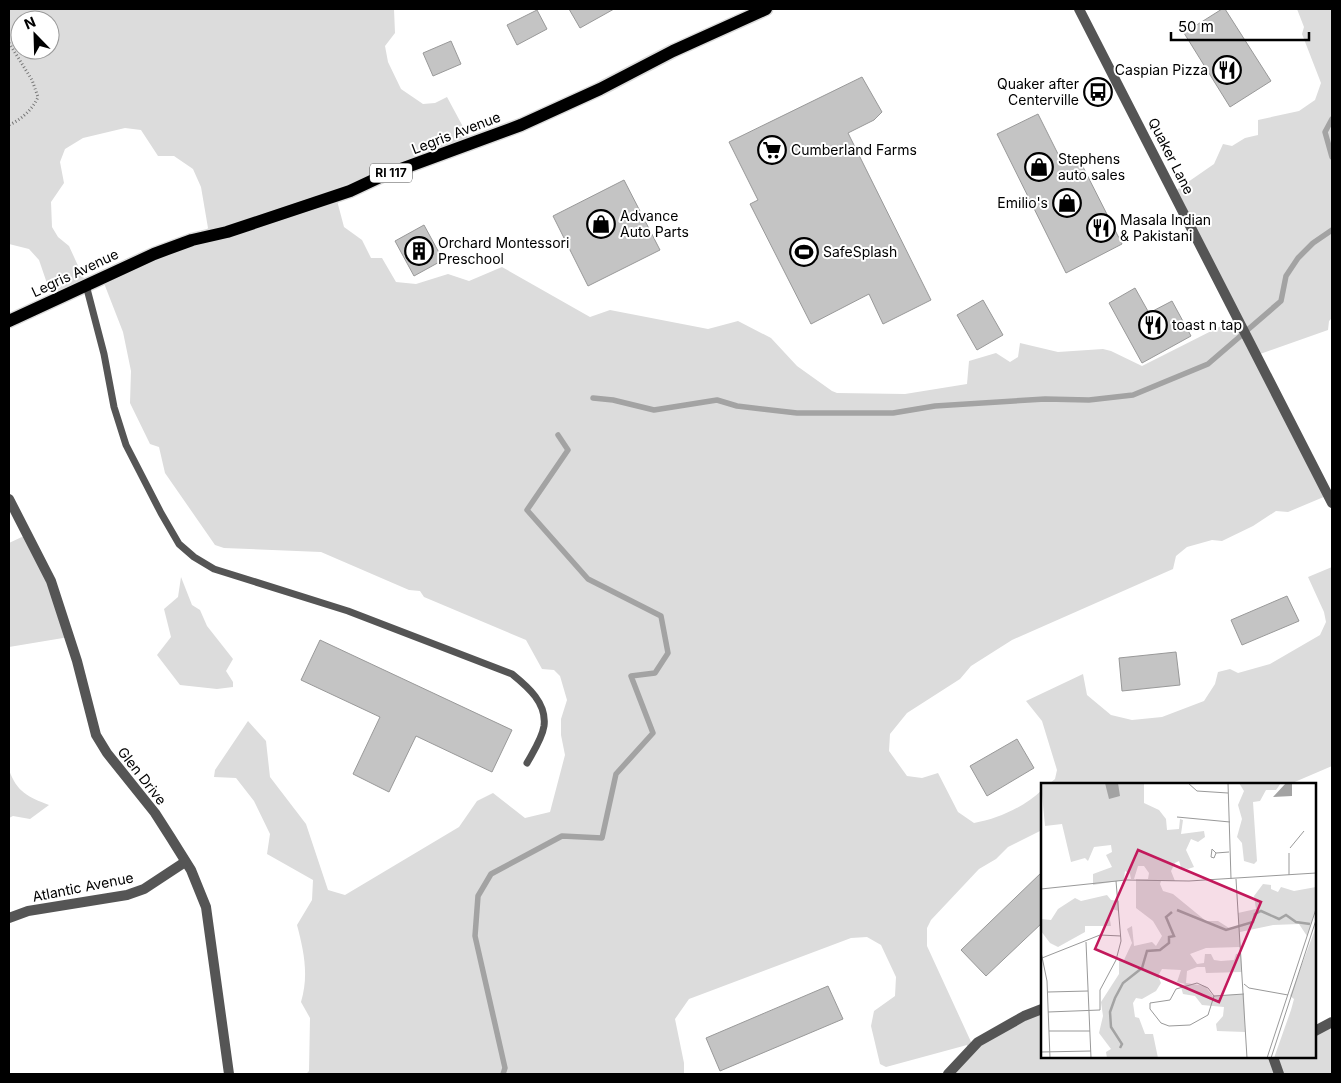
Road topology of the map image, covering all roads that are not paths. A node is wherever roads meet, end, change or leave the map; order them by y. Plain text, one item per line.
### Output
1 (766, 9) edge
2 (1079, 9) edge
3 (86, 284) junction
4 (9, 321) edge
5 (9, 499) edge
6 (1332, 503) edge
7 (527, 763) dead end
8 (185, 862) junction
9 (9, 918) edge
10 (1041, 1009) edge
11 (1332, 1022) edge
12 (1316, 1030) edge
13 (1273, 1058) edge
14 (229, 1074) edge
15 (948, 1074) edge
16 (1279, 1074) edge

1 - 3 main road, Legris Avenue / RI 117
2 - 6 street, Quaker Lane
3 - 4 main road, Legris Avenue / RI 117
3 - 7 lane
5 - 8 street, Glen Drive
8 - 9 street, Atlantic Avenue
8 - 14 street, Glen Drive
10 - 15 street
11 - 12 street
13 - 16 street

